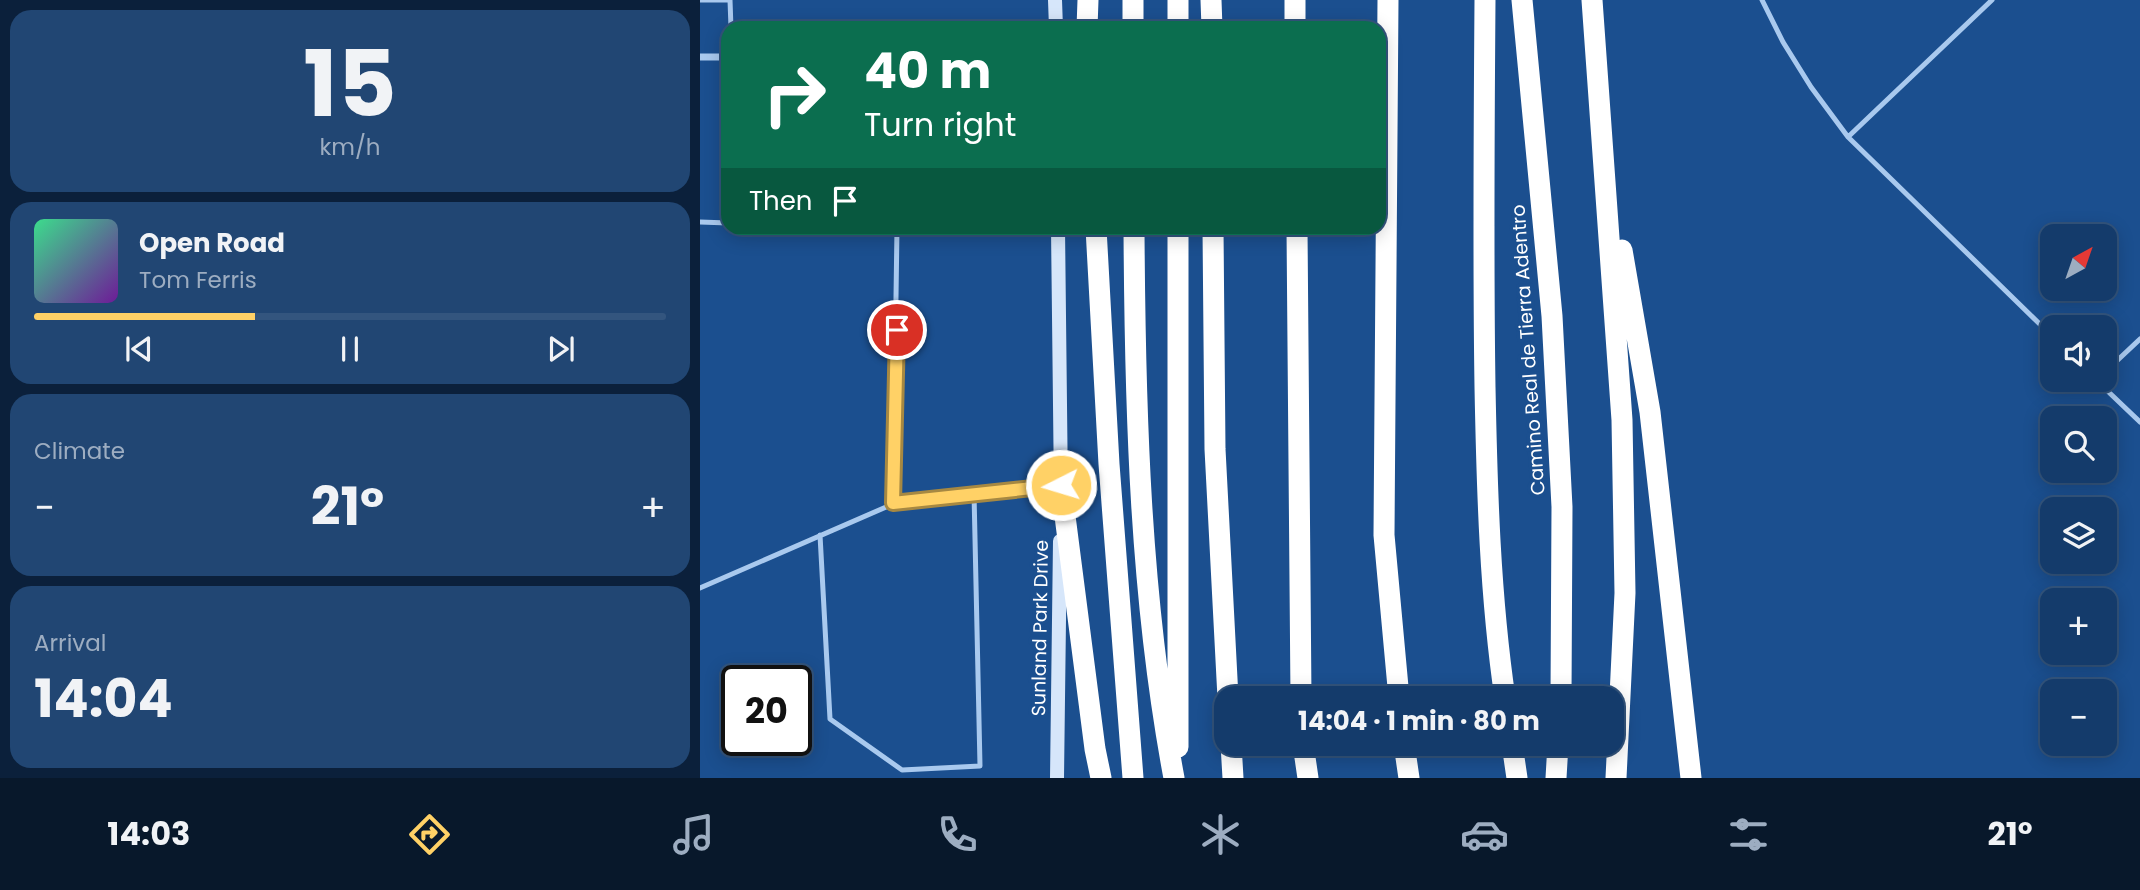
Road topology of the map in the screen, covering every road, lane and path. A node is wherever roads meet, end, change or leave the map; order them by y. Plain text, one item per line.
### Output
1 (700, 0) edge
2 (730, 0) edge
3 (1055, 0) edge
4 (1088, 0) edge
5 (1133, 0) edge
6 (1178, 0) edge
7 (1211, 0) edge
8 (1295, 0) edge
9 (1388, 0) edge
10 (1485, 0) edge
11 (1522, 0) edge
12 (1592, 0) edge
13 (1762, 0) edge
14 (1992, 0) edge
15 (731, 21) edge
16 (1056, 21) edge
17 (1087, 21) edge
18 (1133, 21) edge
19 (1178, 21) edge
20 (1212, 21) edge
21 (1296, 21) edge
22 (700, 57) edge
23 (721, 57) edge
24 (1602, 134) junction
25 (1848, 137) junction
26 (700, 222) edge
27 (721, 223) edge
28 (897, 235) edge
29 (1058, 235) edge
30 (1096, 235) edge
31 (1134, 235) edge
32 (1178, 235) edge
33 (1213, 235) edge
34 (1297, 235) edge
35 (2040, 324) edge
36 (2140, 339) edge
37 (2117, 361) edge
38 (2109, 392) edge
39 (2140, 422) edge
40 (1061, 485) junction
41 (974, 493) junction
42 (893, 503) junction
43 (820, 535) junction
44 (700, 588) edge
45 (1227, 686) edge
46 (1301, 686) edge
47 (1398, 686) edge
48 (1504, 686) edge
49 (1561, 686) edge
50 (1232, 756) edge
51 (1305, 756) edge
52 (1406, 756) edge
53 (1514, 756) edge
54 (1557, 756) edge
55 (1057, 778) edge
56 (1101, 778) edge
57 (1133, 778) edge
58 (1176, 778) edge
59 (1233, 778) edge
60 (1308, 778) edge
61 (1409, 778) edge
62 (1517, 778) edge
63 (1556, 778) edge
64 (1616, 778) edge
65 (1690, 778) edge

1 - 2 lane
2 - 15 lane
3 - 16 main road
4 - 17 highway
5 - 18 highway
6 - 19 highway
7 - 20 highway
8 - 21 highway
9 - 47 highway
10 - 48 highway
11 - 49 highway, Camino Real de Tierra Adentro
12 - 24 highway
13 - 25 lane
14 - 25 lane
22 - 23 street
24 - 64 highway
24 - 65 highway
25 - 35 lane
26 - 27 lane
28 - 42 lane
29 - 40 main road, Sunland Park Drive
30 - 57 highway
31 - 58 highway
32 - 58 highway
33 - 45 highway
34 - 46 highway
36 - 37 lane
38 - 39 lane
40 - 41 lane
40 - 55 main road, Sunland Park Drive
40 - 56 highway
41 - 42 lane
41 - 43 lane
42 - 43 lane
43 - 44 lane
50 - 59 highway
51 - 60 highway
52 - 61 highway
53 - 62 highway
54 - 63 highway

